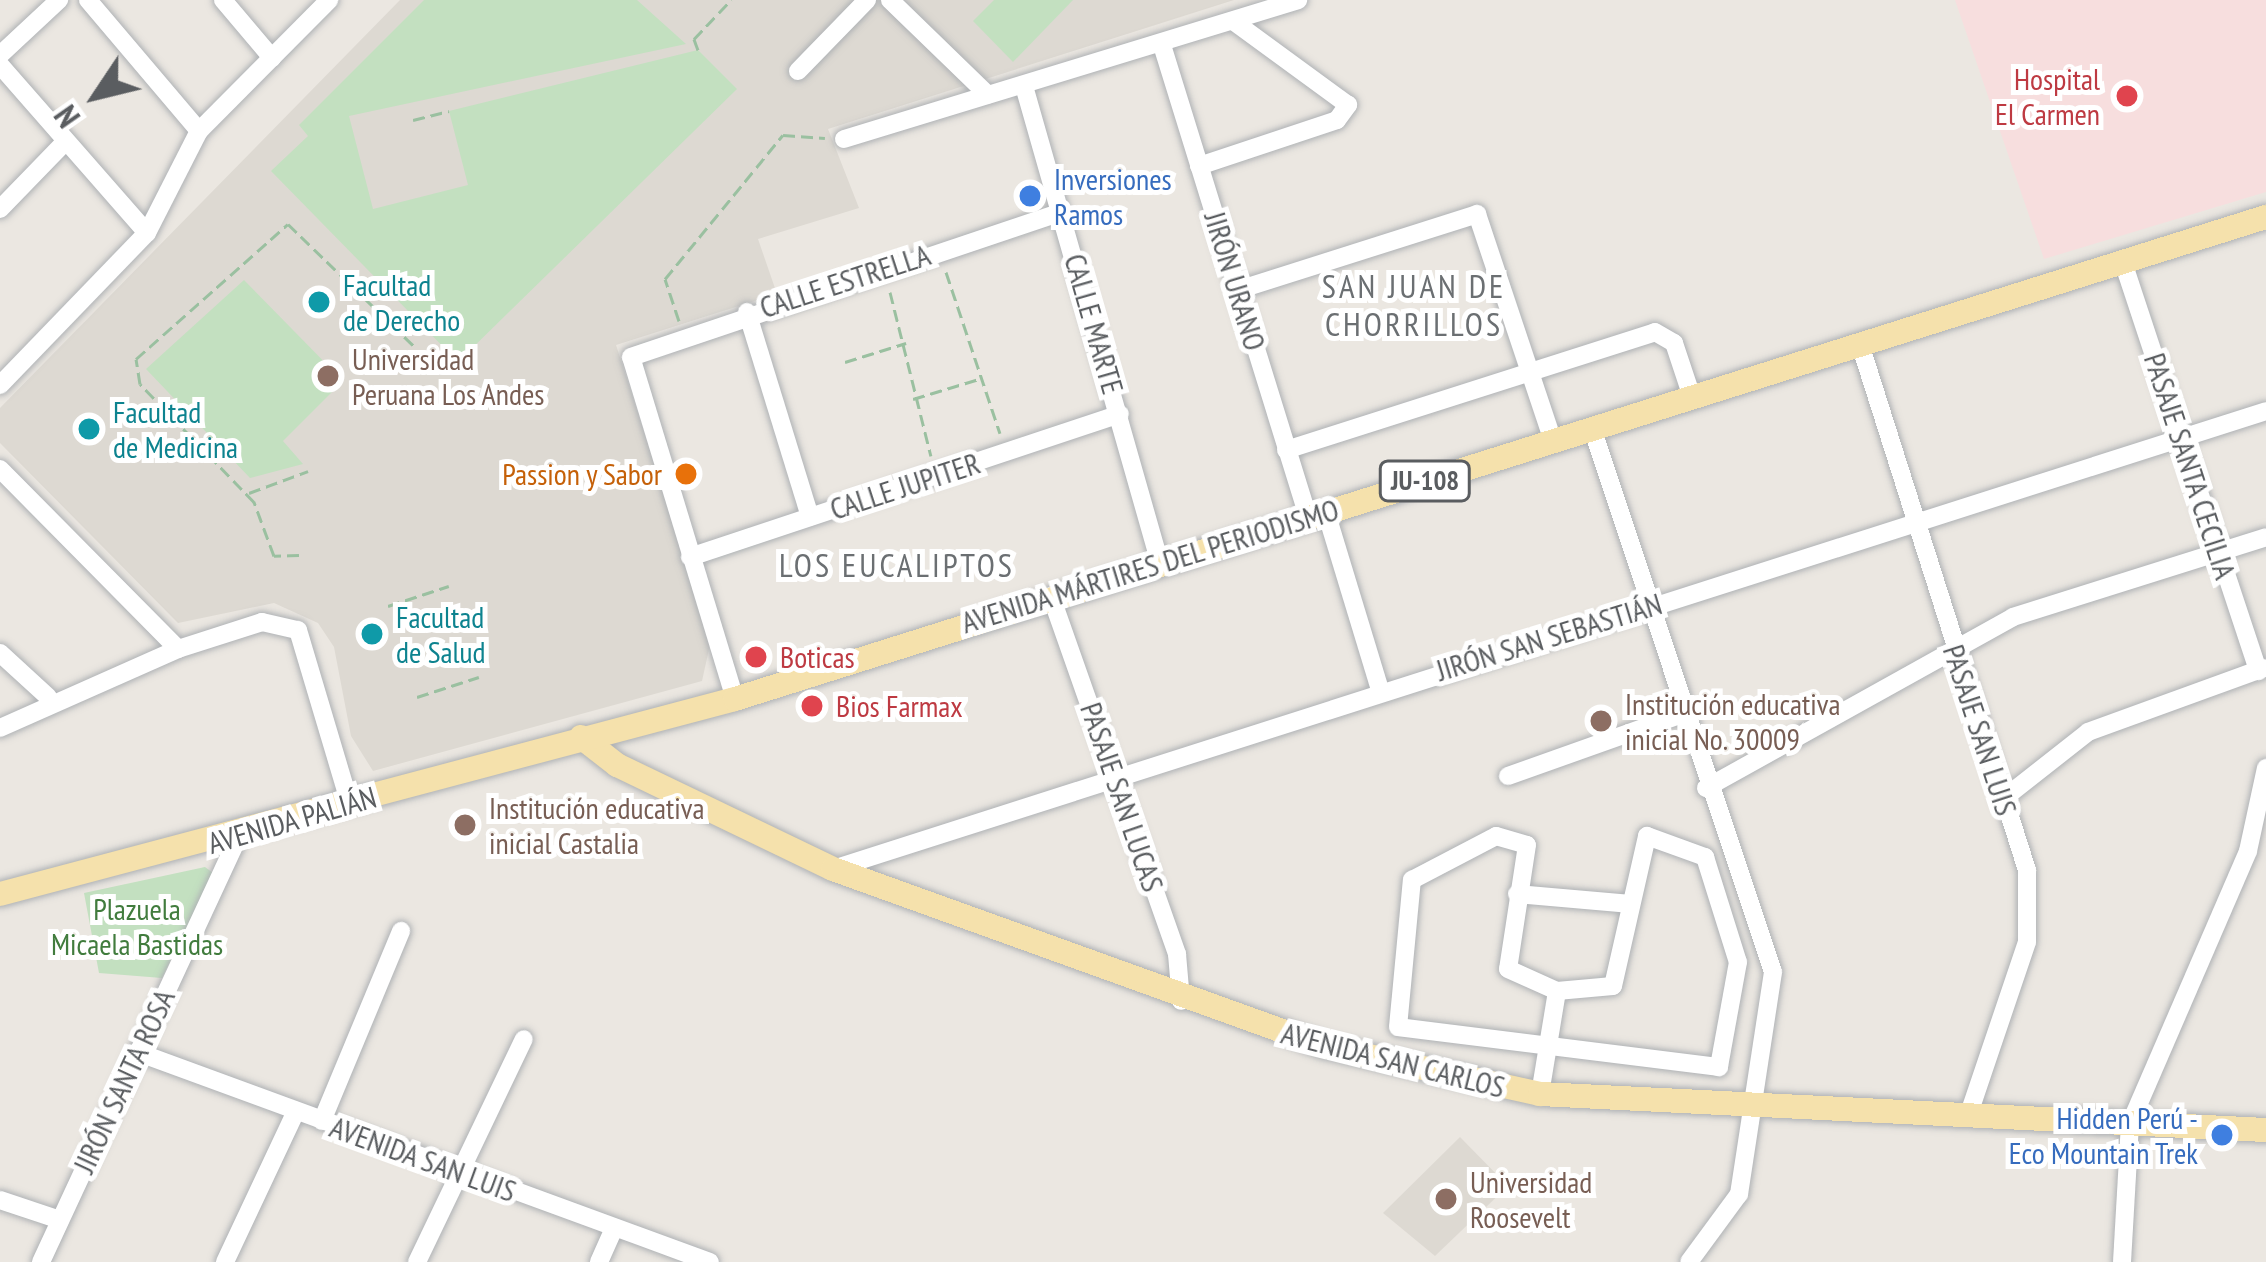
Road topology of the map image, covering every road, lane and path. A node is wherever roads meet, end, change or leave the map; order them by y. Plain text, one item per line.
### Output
1 (59, 0) edge
2 (88, 0) edge
3 (223, 0) edge
4 (329, 0) edge
5 (731, 0) edge
6 (867, 0) edge
7 (890, 0) edge
8 (1298, 0) edge
9 (1236, 23) junction
10 (1162, 45) junction
11 (698, 50) dead end
12 (0, 55) edge
13 (272, 58) junction
14 (0, 65) edge
15 (798, 71) dead end
16 (1024, 86) junction
17 (988, 95) junction
18 (448, 111) dead end
19 (413, 120) dead end
20 (200, 131) junction
21 (844, 139) joint
22 (65, 142) junction
23 (1199, 166) junction
24 (0, 209) edge
25 (1061, 212) junction
26 (2266, 218) edge
27 (147, 233) junction
28 (939, 251) junction
29 (2123, 262) junction
30 (882, 269) junction
31 (1238, 290) junction
32 (747, 312) junction
33 (684, 334) junction
34 (908, 343) junction
35 (1860, 344) junction
36 (416, 348) dead end
37 (844, 362) dead end
38 (1530, 372) junction
39 (981, 378) junction
40 (0, 386) edge
41 (1692, 397) junction
42 (911, 399) junction
43 (2266, 412) edge
44 (1120, 414) junction
45 (1592, 428) junction
46 (2181, 438) junction
47 (1553, 441) junction
48 (1286, 450) junction
49 (1006, 452) junction
50 (0, 469) edge
51 (308, 471) dead end
52 (937, 475) junction
53 (247, 494) junction
54 (1317, 515) junction
55 (810, 518) junction
56 (1914, 522) junction
57 (2266, 537) edge
58 (2219, 552) junction
59 (299, 555) dead end
60 (690, 556) junction
61 (1160, 562) junction
62 (448, 586) dead end
63 (1052, 596) junction
64 (1648, 605) junction
65 (388, 606) dead end
66 (178, 649) junction
67 (1954, 652) junction
68 (0, 653) edge
69 (2262, 669) edge
70 (479, 677) dead end
71 (1379, 690) junction
72 (48, 697) junction
73 (416, 697) dead end
74 (735, 699) junction
75 (1682, 714) junction
76 (0, 728) edge
77 (581, 737) junction
78 (2266, 768) edge
79 (1115, 776) junction
80 (1508, 776) dead end
81 (1706, 788) junction
82 (2003, 799) junction
83 (350, 804) junction
84 (239, 836) junction
85 (833, 868) junction
86 (1517, 894) junction
87 (0, 895) edge
88 (1631, 904) junction
89 (401, 931) dead end
90 (1557, 991) junction
91 (1181, 1001) junction
92 (524, 1039) dead end
93 (137, 1052) junction
94 (1550, 1052) junction
95 (1540, 1094) junction
96 (1753, 1107) junction
97 (296, 1111) junction
98 (1968, 1116) junction
99 (322, 1121) junction
100 (2130, 1124) junction
101 (2266, 1130) edge
102 (457, 1171) junction
103 (0, 1200) edge
104 (60, 1220) junction
105 (614, 1230) junction
106 (40, 1262) edge
107 (225, 1262) edge
108 (417, 1262) edge
109 (599, 1262) edge
110 (710, 1262) edge
111 (1689, 1262) edge
112 (2122, 1262) edge

1 - 12 street
2 - 20 street
3 - 13 street
4 - 13 street
5 - 11 path
6 - 15 street
7 - 17 street
8 - 9 street
9 - 10 street
9 - 23 street
10 - 16 street
10 - 23 street, JIRÓN URANO
13 - 20 street
14 - 22 street
16 - 17 street
16 - 25 street, CALLE MARTE
17 - 21 street
18 - 19 path
20 - 27 street
21 - 33 path
22 - 24 street
22 - 27 street
23 - 31 street, JIRÓN URANO
25 - 28 street, CALLE ESTRELLA
25 - 44 street, CALLE MARTE
26 - 29 main road, AVENIDA MÁRTIRES DEL PERIODISMO / JU-108
27 - 40 street
28 - 30 street, CALLE ESTRELLA
28 - 39 path
29 - 35 main road, AVENIDA MÁRTIRES DEL PERIODISMO / JU-108
29 - 46 street, PASAJE SANTA CECILIA
30 - 32 street, CALLE ESTRELLA
30 - 34 path
31 - 38 street
31 - 48 street, JIRÓN URANO
32 - 33 street, CALLE ESTRELLA
32 - 55 street
33 - 60 street, CALLE ESTRELLA
34 - 37 path
34 - 42 path
35 - 41 main road, AVENIDA MÁRTIRES DEL PERIODISMO / JU-108
35 - 56 street, PASAJE SAN LUIS
36 - 53 path
38 - 41 street
38 - 47 street
38 - 48 street
39 - 42 path
39 - 49 path
41 - 45 main road, AVENIDA MÁRTIRES DEL PERIODISMO / JU-108
42 - 52 path
43 - 46 street, JIRÓN SAN SEBASTIÁN
44 - 49 street, CALLE JUPITER
44 - 61 street, CALLE MARTE
45 - 47 main road, AVENIDA MÁRTIRES DEL PERIODISMO / JU-108
45 - 64 street
46 - 56 street, JIRÓN SAN SEBASTIÁN
46 - 58 street, PASAJE SANTA CECILIA
47 - 54 main road, AVENIDA MÁRTIRES DEL PERIODISMO / JU-108
48 - 54 street, JIRÓN URANO
49 - 52 street, CALLE JUPITER
50 - 66 street
51 - 53 path
52 - 55 street, CALLE JUPITER
53 - 59 path
54 - 61 main road, AVENIDA MÁRTIRES DEL PERIODISMO / JU-108
54 - 71 street, JIRÓN URANO
55 - 60 street, CALLE JUPITER
56 - 64 street, JIRÓN SAN SEBASTIÁN
56 - 67 street, PASAJE SAN LUIS
57 - 58 street
58 - 67 street
58 - 69 street, PASAJE SANTA CECILIA
60 - 74 street
61 - 63 main road, AVENIDA MÁRTIRES DEL PERIODISMO / JU-108
62 - 65 path
63 - 74 main road, AVENIDA MÁRTIRES DEL PERIODISMO / JU-108
63 - 79 street, PASAJE SAN LUCAS
64 - 71 street, JIRÓN SAN SEBASTIÁN
64 - 75 street
66 - 72 street
66 - 83 street
67 - 81 street
67 - 82 street, PASAJE SAN LUIS
68 - 72 street
69 - 82 street
70 - 73 path
71 - 79 street, JIRÓN SAN SEBASTIÁN
72 - 76 street
74 - 77 main road, AVENIDA MÁRTIRES DEL PERIODISMO / JU-108
75 - 80 street
75 - 81 street
77 - 83 main road, AVENIDA PALIÁN
77 - 85 main road, AVENIDA SAN CARLOS
78 - 100 street
79 - 85 street, JIRÓN SAN SEBASTIÁN
79 - 91 street, PASAJE SAN LUCAS
81 - 96 street
82 - 98 street, PASAJE SAN LUIS
83 - 84 main road, AVENIDA PALIÁN
84 - 87 main road, AVENIDA PALIÁN
84 - 93 street, JIRÓN SANTA ROSA
85 - 91 main road, AVENIDA SAN CARLOS
86 - 88 street
86 - 90 street
86 - 94 street
88 - 90 street
88 - 94 street
89 - 99 street
90 - 94 street
91 - 95 main road, AVENIDA SAN CARLOS
92 - 102 street
93 - 97 street, AVENIDA SAN LUIS
93 - 104 street, JIRÓN SANTA ROSA
94 - 95 street
95 - 96 main road, AVENIDA SAN CARLOS
96 - 98 main road, AVENIDA SAN CARLOS
96 - 111 street
97 - 99 street, AVENIDA SAN LUIS
97 - 107 street
98 - 100 main road, AVENIDA SAN CARLOS
99 - 102 street, AVENIDA SAN LUIS
100 - 101 main road, AVENIDA SAN CARLOS
100 - 112 street
102 - 105 street, AVENIDA SAN LUIS
102 - 108 street
103 - 104 street
104 - 106 street, JIRÓN SANTA ROSA
105 - 109 street
105 - 110 street, AVENIDA SAN LUIS

